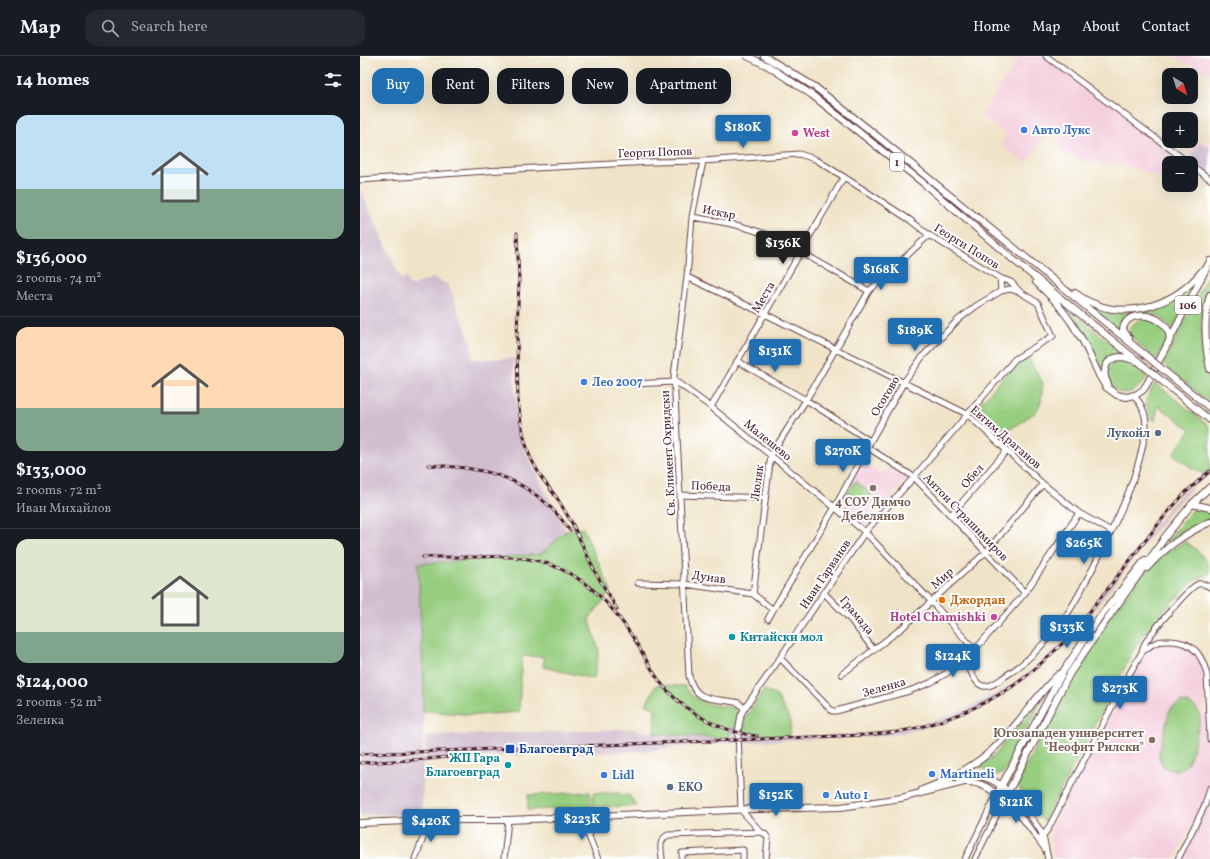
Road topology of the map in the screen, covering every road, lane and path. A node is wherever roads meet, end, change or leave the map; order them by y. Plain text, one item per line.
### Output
1 (747, 56) edge
2 (764, 56) edge
3 (1046, 56) edge
4 (1179, 156) edge
5 (703, 161) junction
6 (1198, 170) edge
7 (844, 177) junction
8 (1210, 179) edge
9 (360, 180) edge
10 (692, 217) junction
11 (929, 235) junction
12 (1016, 250) junction
13 (800, 252) junction
14 (1010, 257) junction
15 (1210, 261) edge
16 (687, 277) junction
17 (1000, 278) junction
18 (869, 291) junction
19 (1001, 291) junction
20 (1020, 292) junction
21 (1210, 295) edge
22 (765, 314) junction
23 (1053, 336) joint
24 (1167, 348) junction
25 (835, 349) junction
26 (1144, 354) junction
27 (737, 361) junction
28 (1139, 362) junction
29 (1210, 369) edge
30 (675, 382) junction
31 (904, 382) junction
32 (633, 384) dead end
33 (1113, 392) junction
34 (1134, 396) junction
35 (806, 400) junction
36 (711, 406) junction
37 (1210, 408) edge
38 (968, 414) junction
39 (1210, 420) edge
40 (870, 441) junction
41 (867, 448) junction
42 (1007, 450) junction
43 (771, 455) junction
44 (914, 477) junction
45 (1043, 484) junction
46 (1210, 487) edge
47 (681, 495) junction
48 (765, 498) junction
49 (1192, 504) junction
50 (835, 507) junction
51 (1210, 508) edge
52 (1079, 513) junction
53 (950, 514) junction
54 (1210, 522) edge
55 (1110, 531) junction
56 (865, 532) junction
57 (1166, 536) junction
58 (986, 552) junction
59 (638, 583) dead end
60 (685, 584) junction
61 (1130, 587) junction
62 (1210, 587) edge
63 (824, 593) junction
64 (1025, 593) junction
65 (753, 594) junction
66 (931, 601) junction
67 (773, 610) junction
68 (768, 619) dead end
69 (874, 650) junction
70 (975, 650) junction
71 (1142, 652) junction
72 (780, 658) junction
73 (967, 659) junction
74 (1064, 670) junction
75 (842, 674) dead end
76 (744, 709) junction
77 (1210, 739) edge
78 (947, 780) junction
79 (1001, 785) junction
80 (1210, 788) edge
81 (1009, 791) junction
82 (997, 794) junction
83 (901, 798) junction
84 (1004, 800) junction
85 (741, 810) junction
86 (600, 816) junction
87 (581, 817) junction
88 (430, 820) junction
89 (508, 820) junction
90 (360, 823) edge
91 (761, 832) junction
92 (589, 836) junction
93 (1040, 837) junction
94 (415, 859) edge
95 (504, 859) edge
96 (598, 859) edge
97 (662, 859) edge
98 (682, 859) edge
99 (743, 859) edge
100 (766, 859) edge
101 (965, 859) edge
102 (975, 859) edge
103 (1048, 859) edge
104 (1178, 859) edge

1 - 14 main road, 1
2 - 12 main road, 1
3 - 4 street
5 - 7 street, Георги Попов
5 - 9 street, Георги Попов
5 - 10 street, Св. Климент Охридски
6 - 8 street
7 - 11 street, Георги Попов
7 - 13 street, Места
10 - 13 street, Искър
10 - 16 street, Св. Климент Охридски
11 - 17 street, Георги Попов
11 - 18 street, Люляк
12 - 15 main road
12 - 26 main road, 1
13 - 18 street, Искър
13 - 22 street, Места
14 - 28 main road, 1
14 - 33 main road
15 - 24 main road, 106
16 - 22 street, Евтим Драганов
16 - 30 street, Св. Климент Охридски
17 - 19 street
17 - 20 street, Георги Попов
18 - 25 street, Люляк
19 - 20 street
19 - 31 street, Осогово
20 - 23 street, Георги Попов
21 - 29 main road
22 - 25 street, Евтим Драганов
22 - 27 street, Места
23 - 38 street, Иван Гарванов
24 - 26 main road
24 - 34 main road, 106
25 - 31 street, Евтим Драганов
25 - 35 street, Люляк
26 - 37 main road, 1, bridge
27 - 35 street
27 - 36 street, Места
28 - 33 main road
28 - 39 main road, 1, bridge
30 - 32 street
30 - 36 street, Малешево
30 - 47 street, Св. Климент Охридски
31 - 38 street, Евтим Драганов
31 - 40 street, Осогово
33 - 34 main road
34 - 55 street
35 - 40 street
35 - 43 street, Люляк
36 - 43 street, Малешево
38 - 42 street, Евтим Драганов
38 - 44 street, Иван Гарванов
40 - 41 street, Осогово
41 - 44 street, Антон Страшимиров
41 - 50 street, Осогово
42 - 45 street, Евтим Драганов
42 - 53 street, Обел
43 - 48 street, Люляк
43 - 50 street, Малешево
44 - 53 street, Антон Страшимиров
44 - 56 street, Иван Гарванов
45 - 52 street, Евтим Драганов
45 - 58 street, Мир
46 - 49 main road
47 - 48 street, Победа
47 - 60 street, Св. Климент Охридски
48 - 65 street, Люляк
49 - 51 main road
49 - 57 main road
50 - 56 street, Малешево
50 - 67 street, Осогово
52 - 55 street, Евтим Драганов
52 - 64 street, Зеленка
53 - 58 street, Антон Страшимиров
54 - 61 main road
55 - 73 street
56 - 63 street, Иван Гарванов
56 - 66 street, Малешево
57 - 61 main road
57 - 74 main road
58 - 64 street, Антон Страшимиров
58 - 66 street, Мир
59 - 60 street, Дунав
60 - 65 street, Дунав
60 - 76 street, Св. Климент Охридски
61 - 81 main road
62 - 71 street
63 - 69 street, Грамада
63 - 72 street, Иван Гарванов
64 - 70 street, Зеленка
65 - 67 street
66 - 69 street, Мир
66 - 70 street, Малешево
67 - 68 street, Осогово
69 - 75 street, Мир
70 - 73 street, Зеленка
71 - 77 street
71 - 93 street
72 - 73 street, Зеленка
72 - 76 street, Иван Гарванов
74 - 78 main road
74 - 79 main road
76 - 85 street, Иван Гарванов
78 - 79 main road
78 - 83 main road
79 - 81 main road
79 - 82 main road
80 - 104 street
81 - 84 main road
81 - 93 street
82 - 83 main road
82 - 84 main road
82 - 101 street
83 - 85 main road
84 - 93 street
84 - 102 street
85 - 86 main road
85 - 91 street
86 - 87 main road
86 - 92 main road
87 - 89 main road
87 - 92 street
88 - 89 main road
88 - 90 main road
88 - 94 street
89 - 95 street
91 - 97 street
91 - 100 street
92 - 96 street
93 - 103 street
98 - 99 street

